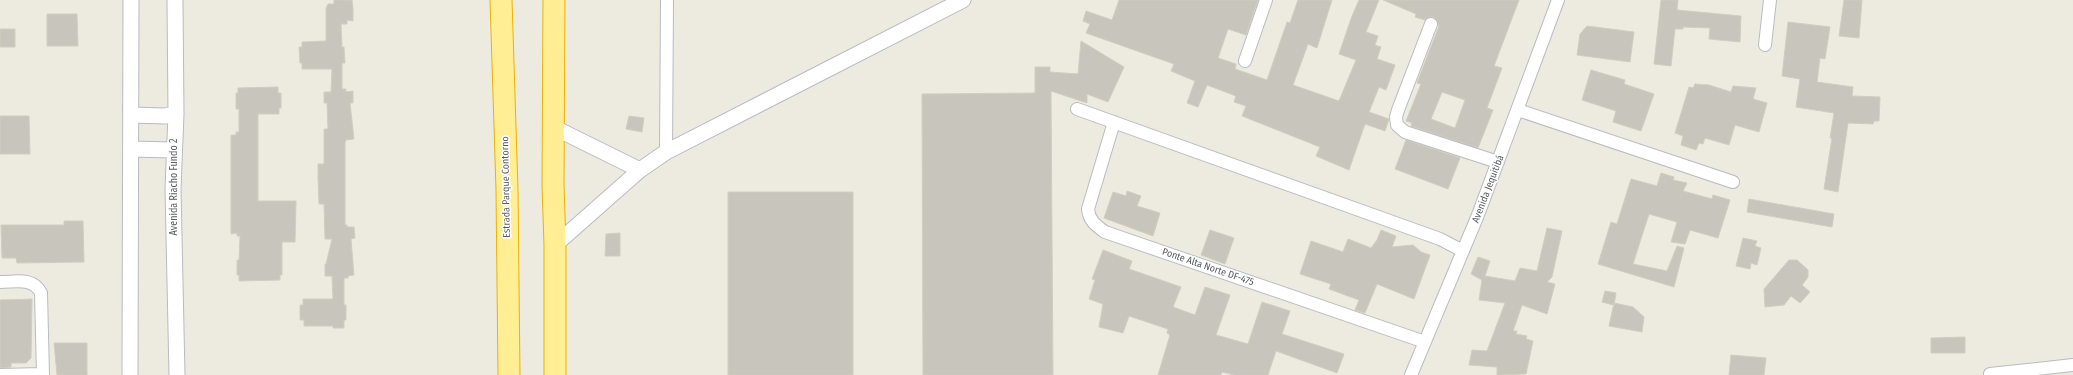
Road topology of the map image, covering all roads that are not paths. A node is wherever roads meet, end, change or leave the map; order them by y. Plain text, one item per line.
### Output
1 (131, 0) edge
2 (174, 0) edge
3 (501, 0) edge
4 (554, 0) edge
5 (667, 0) edge
6 (963, 0) edge
7 (1266, 0) edge
8 (1558, 0) edge
9 (1770, 0) edge
10 (1431, 24) dead end
11 (1765, 45) dead end
12 (1245, 61) dead end
13 (1077, 109) dead end
14 (1518, 110) junction
15 (176, 114) junction
16 (131, 116) junction
17 (1114, 122) junction
18 (555, 128) junction
19 (131, 149) junction
20 (174, 150) junction
21 (666, 152) junction
22 (1498, 162) junction
23 (640, 170) junction
24 (1733, 182) dead end
25 (555, 245) junction
26 (1463, 252) junction
27 (0, 282) edge
28 (1425, 342) junction
29 (2073, 365) edge
30 (0, 375) edge
31 (43, 375) edge
32 (130, 375) edge
33 (176, 375) edge
34 (509, 375) edge
35 (555, 375) edge
36 (1411, 375) edge
37 (1989, 375) edge

1 - 16 street
2 - 15 street, Avenida Riacho Fundo 2
3 - 34 highway, Estrada Parque Contorno
4 - 18 highway
5 - 21 street
6 - 21 street
7 - 12 street
8 - 14 street, Avenida Jequitibá
9 - 11 street
10 - 22 street
13 - 17 street
14 - 22 street, Avenida Jequitibá
14 - 24 street
15 - 16 street
15 - 20 street, Avenida Riacho Fundo 2
16 - 19 street
17 - 26 street
17 - 28 street, Ponte Alta Norte DF-475
18 - 23 street
18 - 25 highway
19 - 20 street
19 - 32 street
20 - 33 street, Avenida Riacho Fundo 2
21 - 23 street
22 - 26 street, Avenida Jequitibá
23 - 25 street
25 - 35 highway
26 - 28 street, Avenida Jequitibá
27 - 31 street
28 - 36 street, Avenida Jequitibá
29 - 37 street
30 - 31 street

